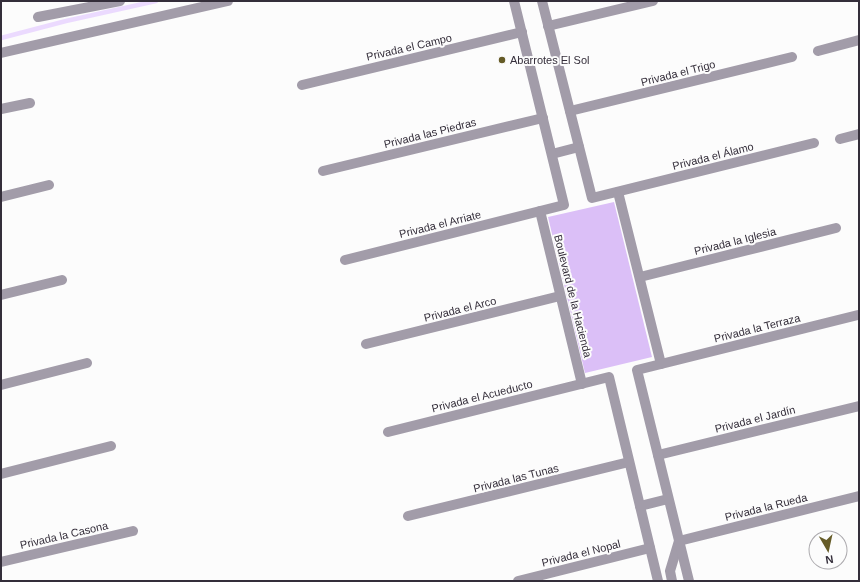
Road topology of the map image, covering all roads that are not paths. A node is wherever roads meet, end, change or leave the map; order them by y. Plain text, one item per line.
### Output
1 (120, 1) edge
2 (228, 1) edge
3 (514, 1) edge
4 (542, 1) edge
5 (653, 1) edge
6 (213, 3) edge
7 (38, 17) dead end
8 (548, 26) junction
9 (522, 32) junction
10 (859, 40) edge
11 (818, 51) dead end
12 (1, 53) edge
13 (792, 57) dead end
14 (302, 85) dead end
15 (30, 103) dead end
16 (1, 110) edge
17 (570, 111) junction
18 (543, 118) junction
19 (859, 134) edge
20 (840, 139) dead end
21 (814, 143) dead end
22 (579, 148) junction
23 (552, 154) junction
24 (323, 171) dead end
25 (49, 185) dead end
26 (618, 192) junction
27 (1, 197) edge
28 (540, 212) junction
29 (836, 228) dead end
30 (345, 260) dead end
31 (640, 277) junction
32 (62, 280) dead end
33 (1, 295) edge
34 (560, 296) junction
35 (858, 315) dead end
36 (366, 344) dead end
37 (87, 363) dead end
38 (661, 364) junction
39 (582, 384) junction
40 (1, 385) edge
41 (859, 406) edge
42 (388, 432) dead end
43 (111, 446) dead end
44 (658, 456) junction
45 (629, 462) junction
46 (1, 474) edge
47 (859, 496) edge
48 (668, 499) junction
49 (640, 506) junction
50 (408, 516) dead end
51 (133, 531) dead end
52 (679, 541) junction
53 (650, 548) junction
54 (1, 562) edge
55 (518, 581) edge
56 (658, 581) edge
57 (672, 581) edge
58 (689, 581) edge

1 - 7 street
2 - 6 street
3 - 9 street
4 - 8 street
5 - 8 street
6 - 12 street
8 - 17 street
9 - 14 street, Privada el Campo
9 - 18 street
10 - 11 street
13 - 17 street, Privada el Trigo
15 - 16 street
17 - 22 street
18 - 23 street
18 - 24 street, Privada las Piedras
19 - 20 street
21 - 26 street, Privada el Álamo
22 - 23 street
22 - 26 street
23 - 28 street
25 - 27 street
26 - 31 street
28 - 30 street, Privada el Arriate
28 - 34 street, Boulevard de la Hacienda
29 - 31 street, Privada la Iglesia
31 - 38 street
32 - 33 street
34 - 36 street, Privada el Arco
34 - 39 street, Boulevard de la Hacienda
35 - 38 street, Privada la Terraza
37 - 40 street
38 - 44 street
39 - 42 street, Privada el Acueducto
39 - 45 street
41 - 44 street, Privada el Jardín
43 - 46 street
44 - 48 street
45 - 49 street
45 - 50 street, Privada las Tunas
47 - 52 street, Privada la Rueda
48 - 49 street
48 - 52 street
49 - 53 street
51 - 54 street, Privada la Casona
52 - 57 street
52 - 58 street
53 - 55 street, Privada el Nopal
53 - 56 street

